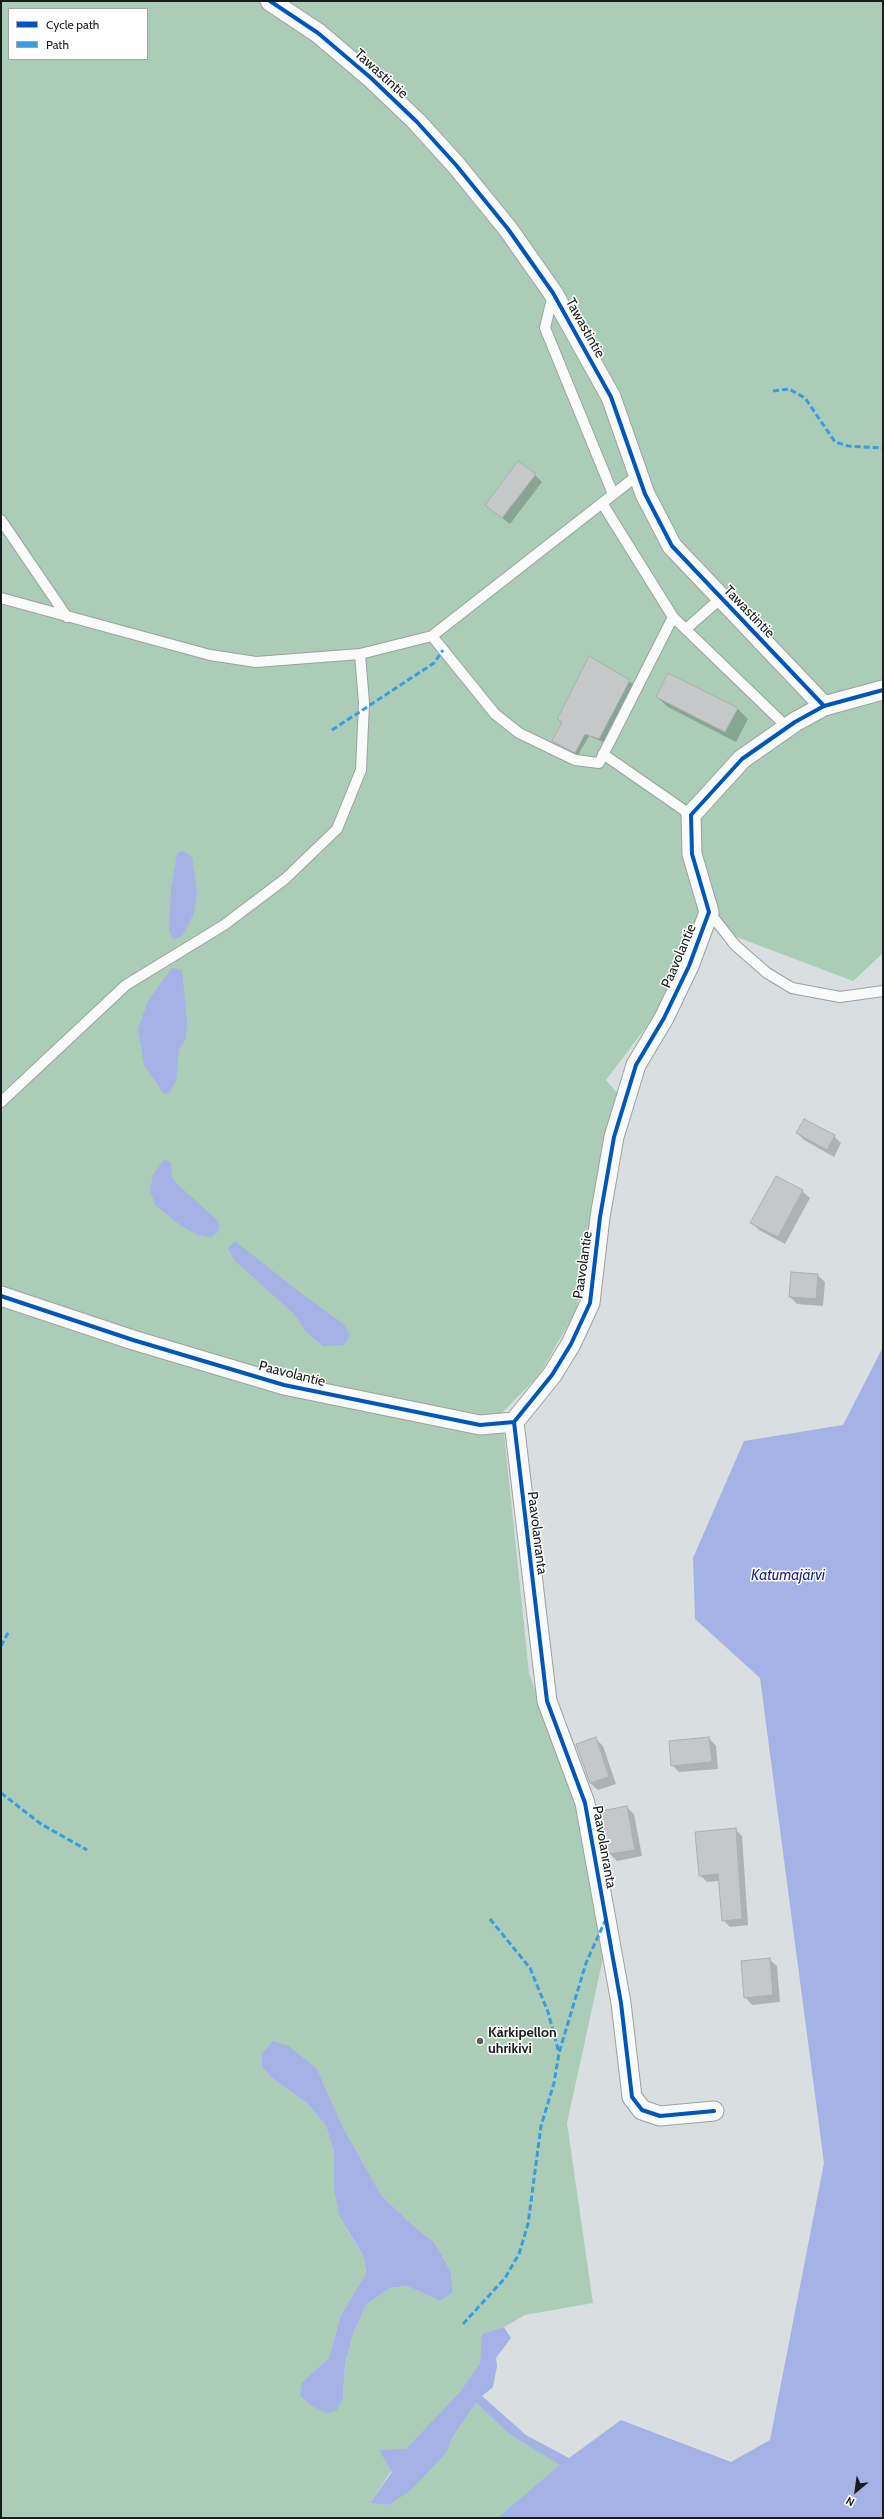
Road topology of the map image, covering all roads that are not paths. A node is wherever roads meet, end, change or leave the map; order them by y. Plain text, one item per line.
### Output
1 (270, 1) edge
2 (553, 293) junction
3 (638, 475) junction
4 (613, 494) junction
5 (602, 502) junction
6 (1, 520) edge
7 (1, 598) edge
8 (720, 598) junction
9 (67, 617) junction
10 (673, 617) junction
11 (686, 629) junction
12 (432, 636) junction
13 (360, 654) junction
14 (883, 690) edge
15 (824, 706) junction
16 (787, 727) junction
17 (603, 754) junction
18 (691, 815) junction
19 (709, 912) junction
20 (883, 990) edge
21 (1, 1102) edge
22 (1, 1296) edge
23 (514, 1422) junction
24 (714, 2111) dead end

1 - 2 street, Tawastintie
2 - 3 street, Tawastintie
2 - 4 lane
3 - 4 lane
3 - 8 street, Tawastintie
4 - 5 lane
5 - 10 lane
5 - 12 lane
6 - 9 lane
7 - 9 lane
8 - 11 lane
8 - 15 street, Tawastintie
9 - 13 lane
10 - 11 lane
10 - 17 lane
11 - 16 lane
12 - 13 lane
12 - 17 lane
13 - 21 lane
14 - 15 street
15 - 16 street
16 - 18 street
17 - 18 lane
18 - 19 street, Paavolantie
19 - 20 lane
19 - 23 street, Paavolantie
22 - 23 street, Paavolantie
23 - 24 street, Paavolanranta

